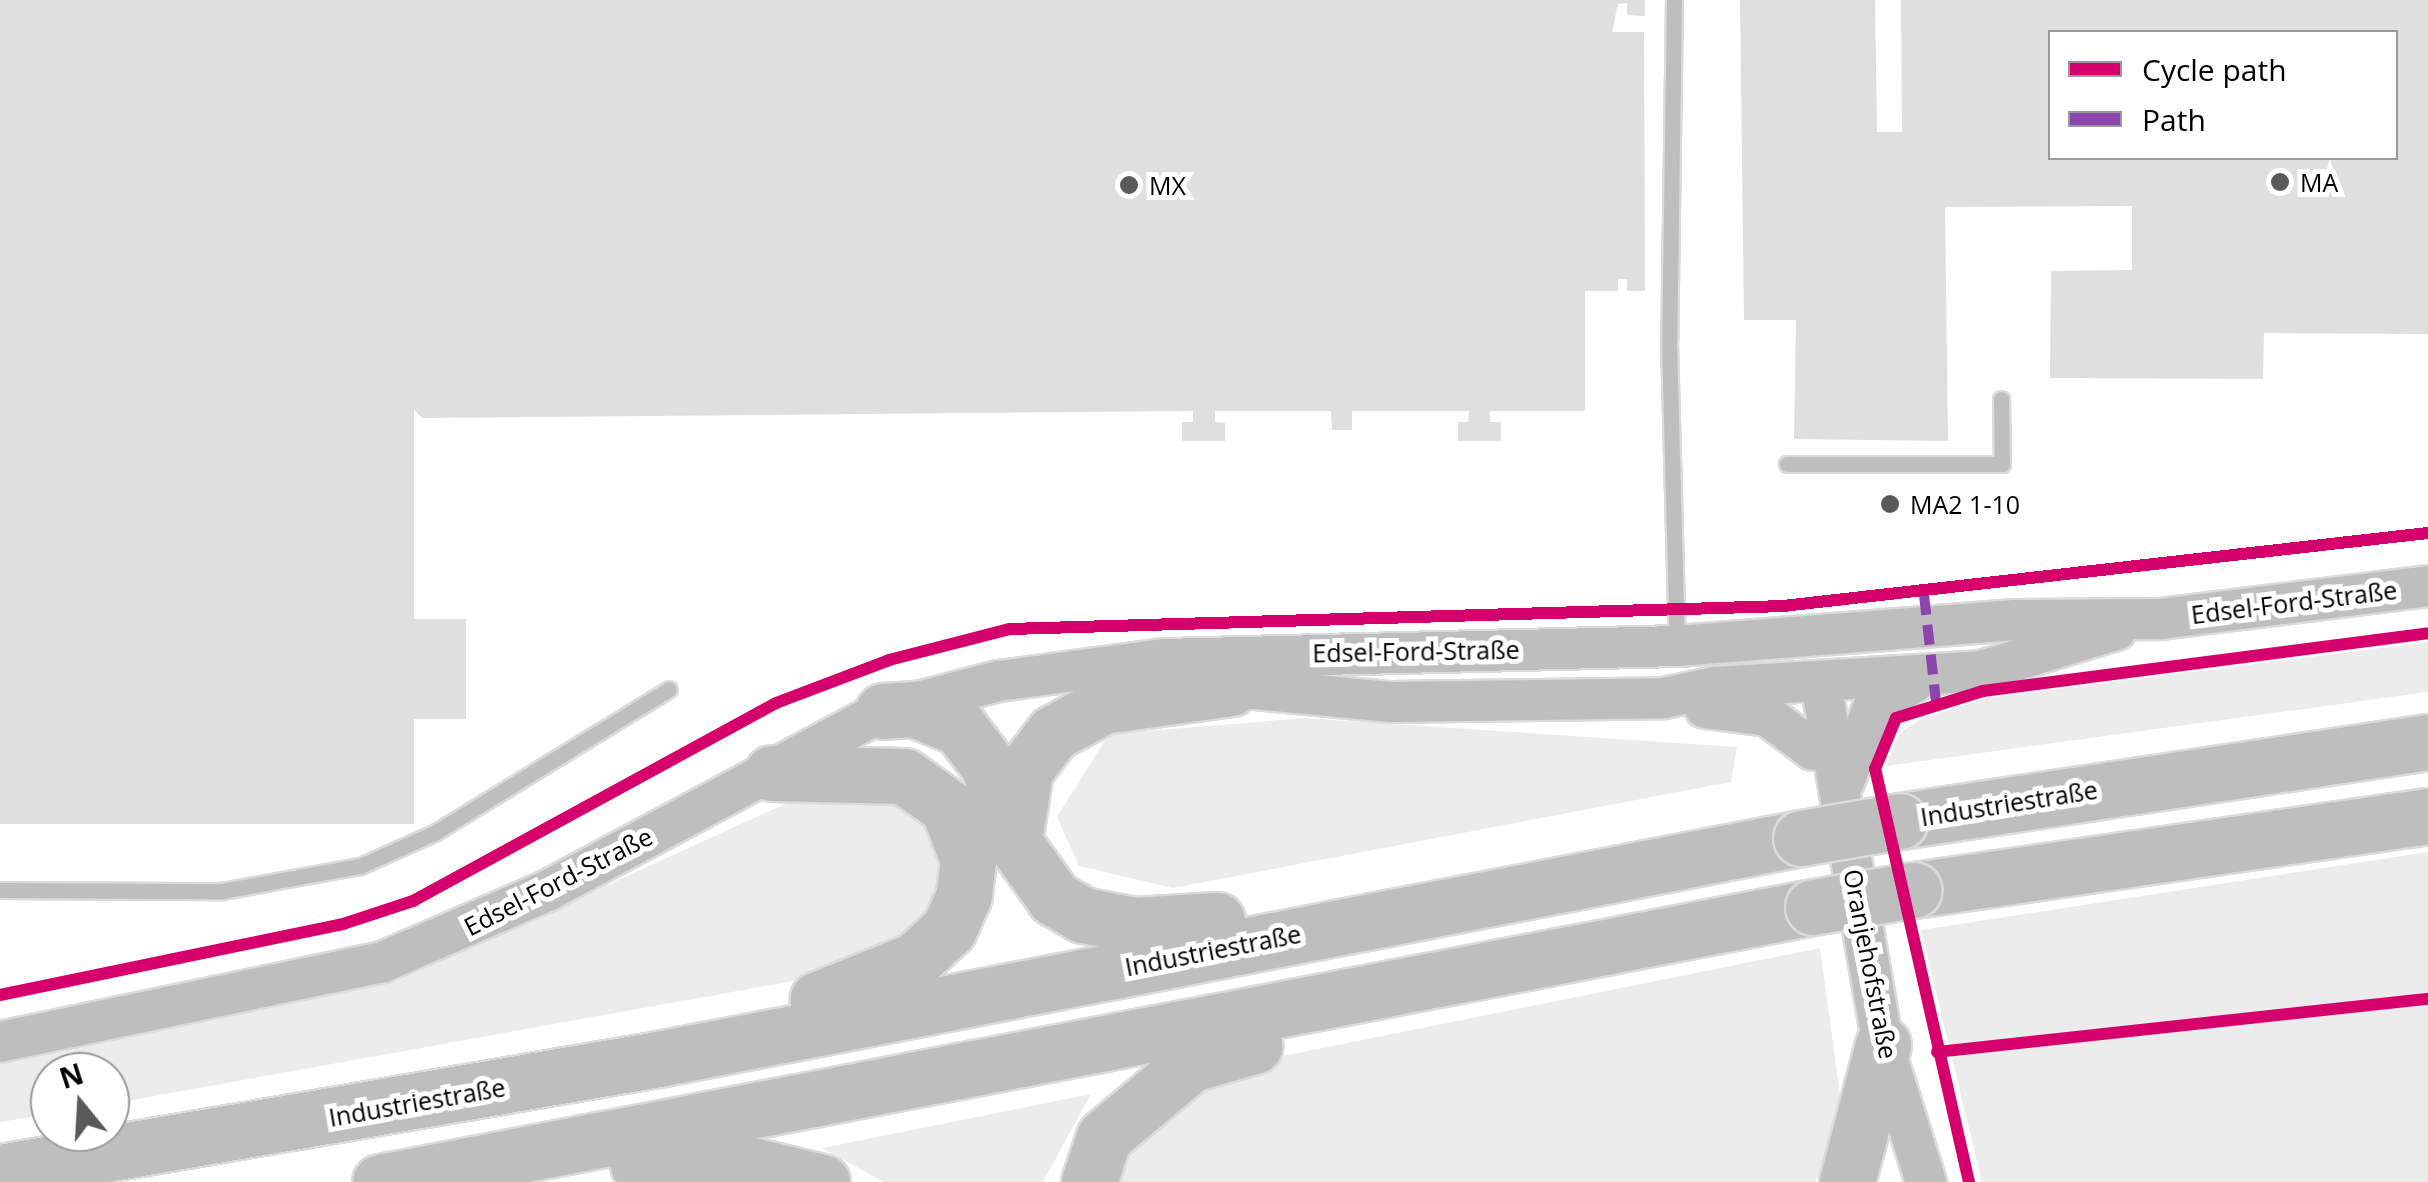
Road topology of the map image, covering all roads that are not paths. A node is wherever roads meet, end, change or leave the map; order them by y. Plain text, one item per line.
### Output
1 (1674, 0) edge
2 (2001, 400) dead end
3 (1788, 464) dead end
4 (2428, 586) edge
5 (2161, 619) junction
6 (1928, 630) junction
7 (1737, 641) junction
8 (1676, 646) junction
9 (1095, 668) junction
10 (1933, 676) junction
11 (1821, 683) junction
12 (669, 688) dead end
13 (1231, 688) junction
14 (1664, 698) junction
15 (883, 711) junction
16 (2428, 742) edge
17 (1814, 750) junction
18 (772, 772) junction
19 (1842, 801) junction
20 (2428, 816) edge
21 (1014, 842) junction
22 (0, 890) edge
23 (1385, 917) junction
24 (1540, 964) junction
25 (0, 1042) edge
26 (1883, 1045) junction
27 (658, 1058) junction
28 (0, 1172) edge
29 (380, 1182) edge
30 (486, 1182) edge
31 (822, 1182) edge
32 (1088, 1182) edge
33 (1848, 1182) edge
34 (1926, 1182) edge

1 - 8 lane
2 - 3 lane
4 - 5 street, Edsel-Ford-Straße
5 - 6 street, Edsel-Ford-Straße
5 - 10 street, Edsel-Ford-Straße
6 - 7 street, Edsel-Ford-Straße
6 - 11 street, Edsel-Ford-Straße
7 - 8 street, Edsel-Ford-Straße
7 - 11 street, Edsel-Ford-Straße
8 - 9 street, Edsel-Ford-Straße
9 - 13 street, Edsel-Ford-Straße
9 - 15 street, Edsel-Ford-Straße
10 - 11 street, Edsel-Ford-Straße
10 - 19 street, Oranjehofstraße
11 - 14 street, Edsel-Ford-Straße
11 - 17 street
11 - 19 street, Oranjehofstraße
12 - 22 lane
13 - 14 street, Edsel-Ford-Straße
13 - 21 highway
14 - 17 street, Edsel-Ford-Straße
15 - 18 street, Edsel-Ford-Straße
15 - 21 highway
16 - 23 highway, Industriestraße, bridge
17 - 19 street, Oranjehofstraße
18 - 25 street, Edsel-Ford-Straße
18 - 27 highway
19 - 26 street, Oranjehofstraße
20 - 24 highway, bridge
21 - 23 highway
23 - 27 highway, Industriestraße
24 - 29 highway
24 - 32 highway
26 - 33 highway
26 - 34 street, Oranjehofstraße
27 - 28 highway, Industriestraße
30 - 31 highway

